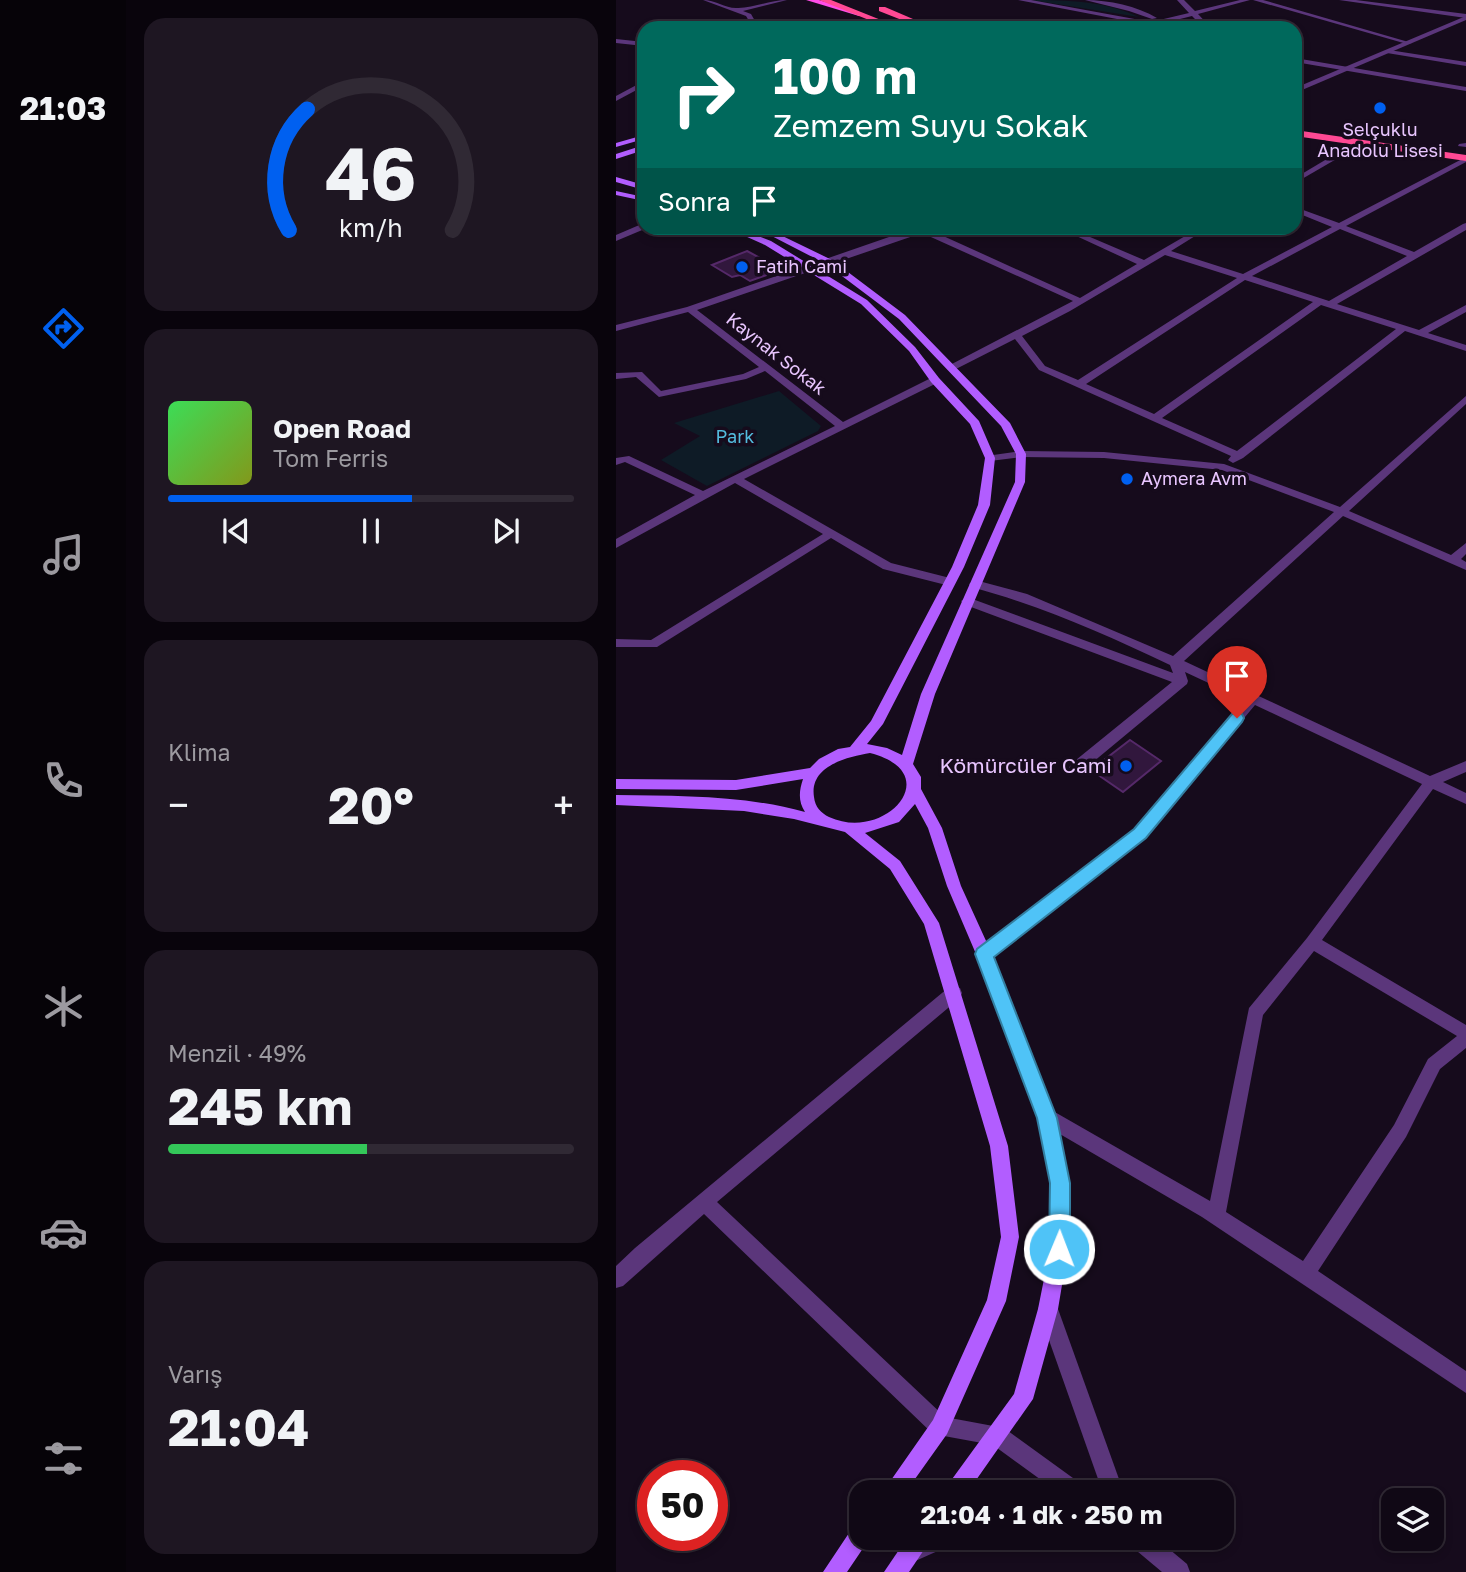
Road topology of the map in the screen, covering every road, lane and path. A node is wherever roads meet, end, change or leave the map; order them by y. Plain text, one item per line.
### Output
1 (706, 0) edge
2 (784, 0) edge
3 (810, 0) edge
4 (823, 0) edge
5 (844, 0) edge
6 (1021, 0) edge
7 (1088, 0) edge
8 (1180, 0) edge
9 (1247, 0) edge
10 (1256, 0) edge
11 (1342, 0) edge
12 (872, 2) edge
13 (738, 10) junction
14 (1194, 13) junction
15 (859, 14) junction
16 (1466, 17) edge
17 (752, 21) edge
18 (878, 21) edge
19 (905, 21) edge
20 (911, 21) edge
21 (925, 21) edge
22 (1135, 21) edge
23 (1161, 21) joint
24 (1201, 21) edge
25 (616, 41) edge
26 (637, 43) edge
27 (1405, 45) junction
28 (1389, 52) junction
29 (1466, 57) edge
30 (1302, 61) edge
31 (1466, 64) edge
32 (1345, 69) junction
33 (637, 87) edge
34 (1302, 88) edge
35 (1466, 89) edge
36 (616, 92) edge
37 (627, 93) junction
38 (616, 99) edge
39 (1302, 126) edge
40 (1302, 127) edge
41 (637, 139) edge
42 (1360, 143) junction
43 (616, 145) edge
44 (1465, 145) edge
45 (637, 150) edge
46 (616, 157) edge
47 (1466, 158) edge
48 (1302, 177) edge
49 (616, 179) edge
50 (637, 186) edge
51 (616, 193) edge
52 (637, 198) edge
53 (1302, 212) edge
54 (1338, 226) junction
55 (1466, 226) edge
56 (637, 229) edge
57 (748, 235) edge
58 (774, 235) edge
59 (904, 235) edge
60 (938, 235) edge
61 (1079, 235) edge
62 (1189, 235) edge
63 (616, 237) edge
64 (1163, 251) junction
65 (1415, 257) junction
66 (829, 262) junction
67 (1143, 263) junction
68 (812, 268) junction
69 (1244, 276) junction
70 (1080, 301) junction
71 (1325, 302) junction
72 (1466, 308) edge
73 (690, 309) junction
74 (616, 328) edge
75 (1404, 328) junction
76 (1420, 333) junction
77 (1017, 336) junction
78 (1466, 348) edge
79 (764, 368) junction
80 (951, 368) junction
81 (616, 376) edge
82 (935, 380) junction
83 (1079, 384) junction
84 (1466, 399) edge
85 (1154, 419) junction
86 (842, 426) junction
87 (1021, 454) junction
88 (1239, 456) junction
89 (990, 458) junction
90 (616, 462) edge
91 (1224, 467) junction
92 (736, 479) junction
93 (703, 495) junction
94 (1341, 511) junction
95 (830, 534) junction
96 (616, 544) edge
97 (1466, 547) edge
98 (1453, 560) junction
99 (1466, 566) edge
100 (950, 582) junction
101 (975, 584) junction
102 (967, 601) junction
103 (616, 643) edge
104 (1175, 662) junction
105 (1182, 681) junction
106 (1253, 699) junction
107 (855, 749) junction
108 (906, 764) junction
109 (1466, 766) edge
110 (1076, 768) dead end
111 (811, 772) junction
112 (1431, 782) junction
113 (616, 784) edge
114 (914, 790) junction
115 (1466, 799) edge
116 (616, 800) edge
117 (842, 827) junction
118 (1312, 942) junction
119 (984, 954) junction
120 (954, 993) junction
121 (1466, 1035) edge
122 (1047, 1118) junction
123 (704, 1202) junction
124 (1216, 1215) junction
125 (1305, 1274) junction
126 (616, 1279) edge
127 (1048, 1308) junction
128 (1466, 1383) edge
129 (940, 1427) junction
130 (997, 1435) junction
131 (901, 1480) edge
132 (964, 1480) edge
133 (1059, 1480) edge
134 (1109, 1480) edge
135 (850, 1550) edge
136 (911, 1550) edge
137 (1153, 1550) edge
138 (834, 1572) edge
139 (895, 1572) edge
140 (1180, 1572) edge

1 - 13 street
2 - 13 street
3 - 15 main road
4 - 15 highway
5 - 19 highway
6 - 22 street
7 - 23 street
8 - 14 street
9 - 14 street
10 - 27 street
11 - 16 street
12 - 20 highway
12 - 21 highway
13 - 17 street
14 - 23 street
14 - 24 street
15 - 18 highway
16 - 27 street
25 - 26 street
27 - 28 street
27 - 29 street
28 - 31 street
28 - 32 street
30 - 32 street
32 - 34 street
32 - 35 street
33 - 37 street
36 - 37 street
37 - 38 street
39 - 44 highway
40 - 42 highway
41 - 43 main road
42 - 47 highway
42 - 48 street
45 - 46 main road
47 - 54 street
49 - 50 main road
51 - 52 main road
53 - 54 street
54 - 65 street
54 - 69 street
55 - 65 street
56 - 63 street
57 - 68 main road
58 - 66 main road
59 - 66 street
60 - 70 street
61 - 67 street
62 - 64 street
64 - 67 street
64 - 69 street
65 - 71 street
66 - 68 street
66 - 80 main road
67 - 70 street
68 - 73 street
68 - 82 main road
69 - 71 street
69 - 83 street
70 - 77 street
71 - 75 street
71 - 85 street
72 - 76 street
73 - 74 street
73 - 79 street, Kaynak Sokak
75 - 76 street
75 - 88 street
76 - 78 street
77 - 80 street
77 - 83 street
79 - 81 street
79 - 86 street, Kaynak Sokak
80 - 87 main road
82 - 86 street
82 - 89 main road
83 - 85 street
84 - 94 street
85 - 88 street
86 - 92 street
87 - 89 street
87 - 91 street
87 - 101 main road
88 - 91 street
89 - 100 main road
90 - 93 street
91 - 94 street
92 - 93 street
92 - 95 street
93 - 96 street
94 - 98 street
94 - 104 street
95 - 100 street
95 - 103 street
97 - 98 street
98 - 99 street
100 - 107 main road
101 - 102 main road
101 - 104 street
102 - 105 street
102 - 108 main road
104 - 105 street
104 - 106 street
105 - 110 street
106 - 112 street
106 - 119 street
107 - 108 main road
107 - 111 main road
108 - 114 main road
109 - 112 street
111 - 113 main road
111 - 117 main road
112 - 115 street
112 - 118 street
114 - 117 main road
114 - 119 main road
116 - 117 main road
117 - 120 main road
118 - 121 street
118 - 124 street
119 - 122 main road
120 - 123 street
120 - 129 main road
121 - 125 street
122 - 124 street
122 - 127 main road
123 - 126 street
123 - 129 street
124 - 125 street
125 - 128 street
127 - 130 main road
127 - 134 street
129 - 130 street
129 - 131 main road
130 - 132 main road
130 - 133 street
135 - 138 main road
136 - 139 main road
137 - 140 street

